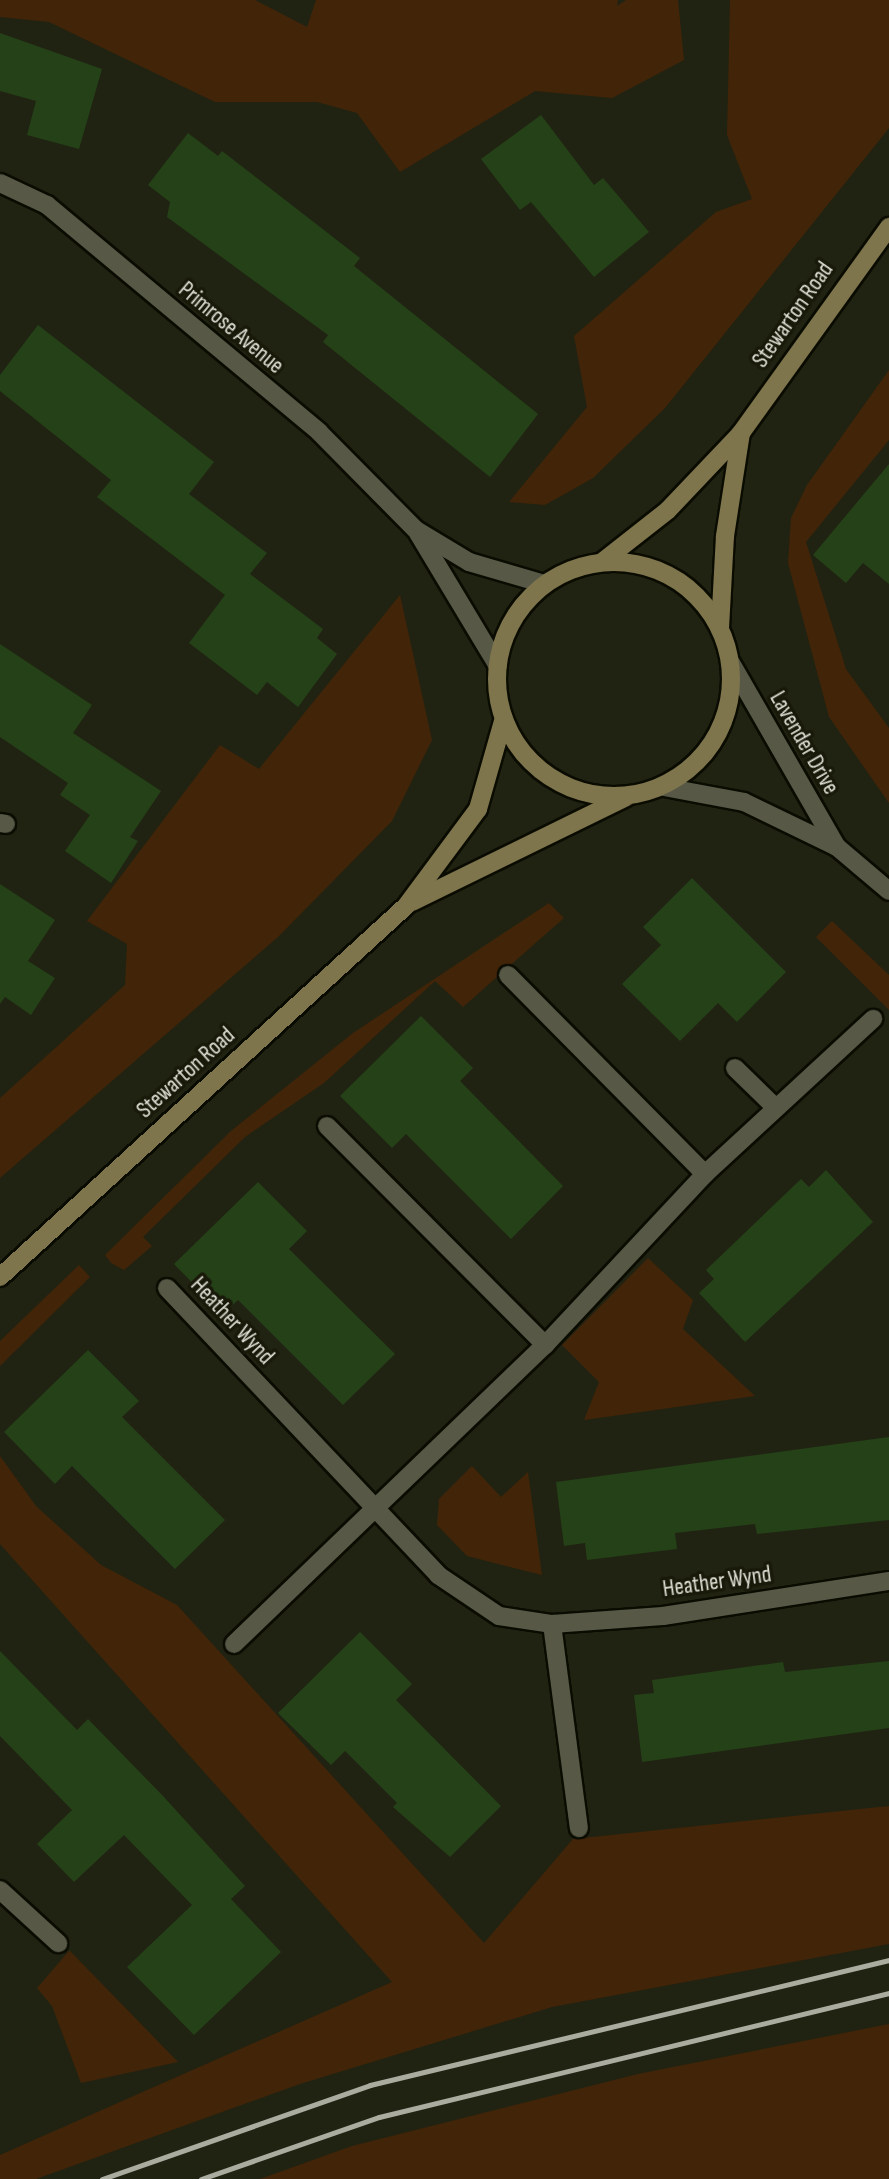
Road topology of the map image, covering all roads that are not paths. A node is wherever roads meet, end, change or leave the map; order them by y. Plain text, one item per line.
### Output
1 (0, 183) edge
2 (889, 227) edge
3 (741, 433) junction
4 (416, 530) junction
5 (603, 562) junction
6 (544, 584) junction
7 (720, 628) junction
8 (731, 663) junction
9 (498, 666) junction
10 (503, 721) junction
11 (663, 787) junction
12 (626, 797) junction
13 (837, 847) junction
14 (889, 891) edge
15 (406, 906) junction
16 (508, 975) dead end
17 (873, 1019) dead end
18 (735, 1068) dead end
19 (776, 1108) junction
20 (327, 1126) dead end
21 (705, 1174) junction
22 (0, 1278) edge
23 (167, 1288) dead end
24 (545, 1345) junction
25 (376, 1508) junction
26 (889, 1581) edge
27 (552, 1624) junction
28 (234, 1644) dead end
29 (579, 1828) dead end
30 (0, 1890) edge
31 (58, 1943) dead end

1 - 4 street, Primrose Avenue
2 - 3 main road, Stewarton Road
3 - 5 main road, Stewarton Road
3 - 7 main road, Stewarton Road
4 - 6 street, Primrose Avenue
4 - 9 street, Primrose Avenue
5 - 6 main road, Stewarton Road
5 - 7 main road, Stewarton Road
6 - 9 main road, Stewarton Road
7 - 8 main road, Stewarton Road
8 - 11 main road, Stewarton Road
8 - 13 street, Lavender Drive
9 - 10 main road, Stewarton Road
10 - 12 main road, Stewarton Road
10 - 15 main road, Stewarton Road
11 - 12 main road, Stewarton Road
11 - 13 street, Lavender Drive
12 - 15 main road, Stewarton Road
13 - 14 street, Lavender Drive
15 - 22 main road, Stewarton Road
16 - 21 street
17 - 19 street
18 - 19 street
19 - 21 street
20 - 24 street
21 - 24 street
23 - 25 street, Heather Wynd
24 - 25 street
25 - 27 street, Heather Wynd
25 - 28 street
26 - 27 street, Heather Wynd
27 - 29 street
30 - 31 street

